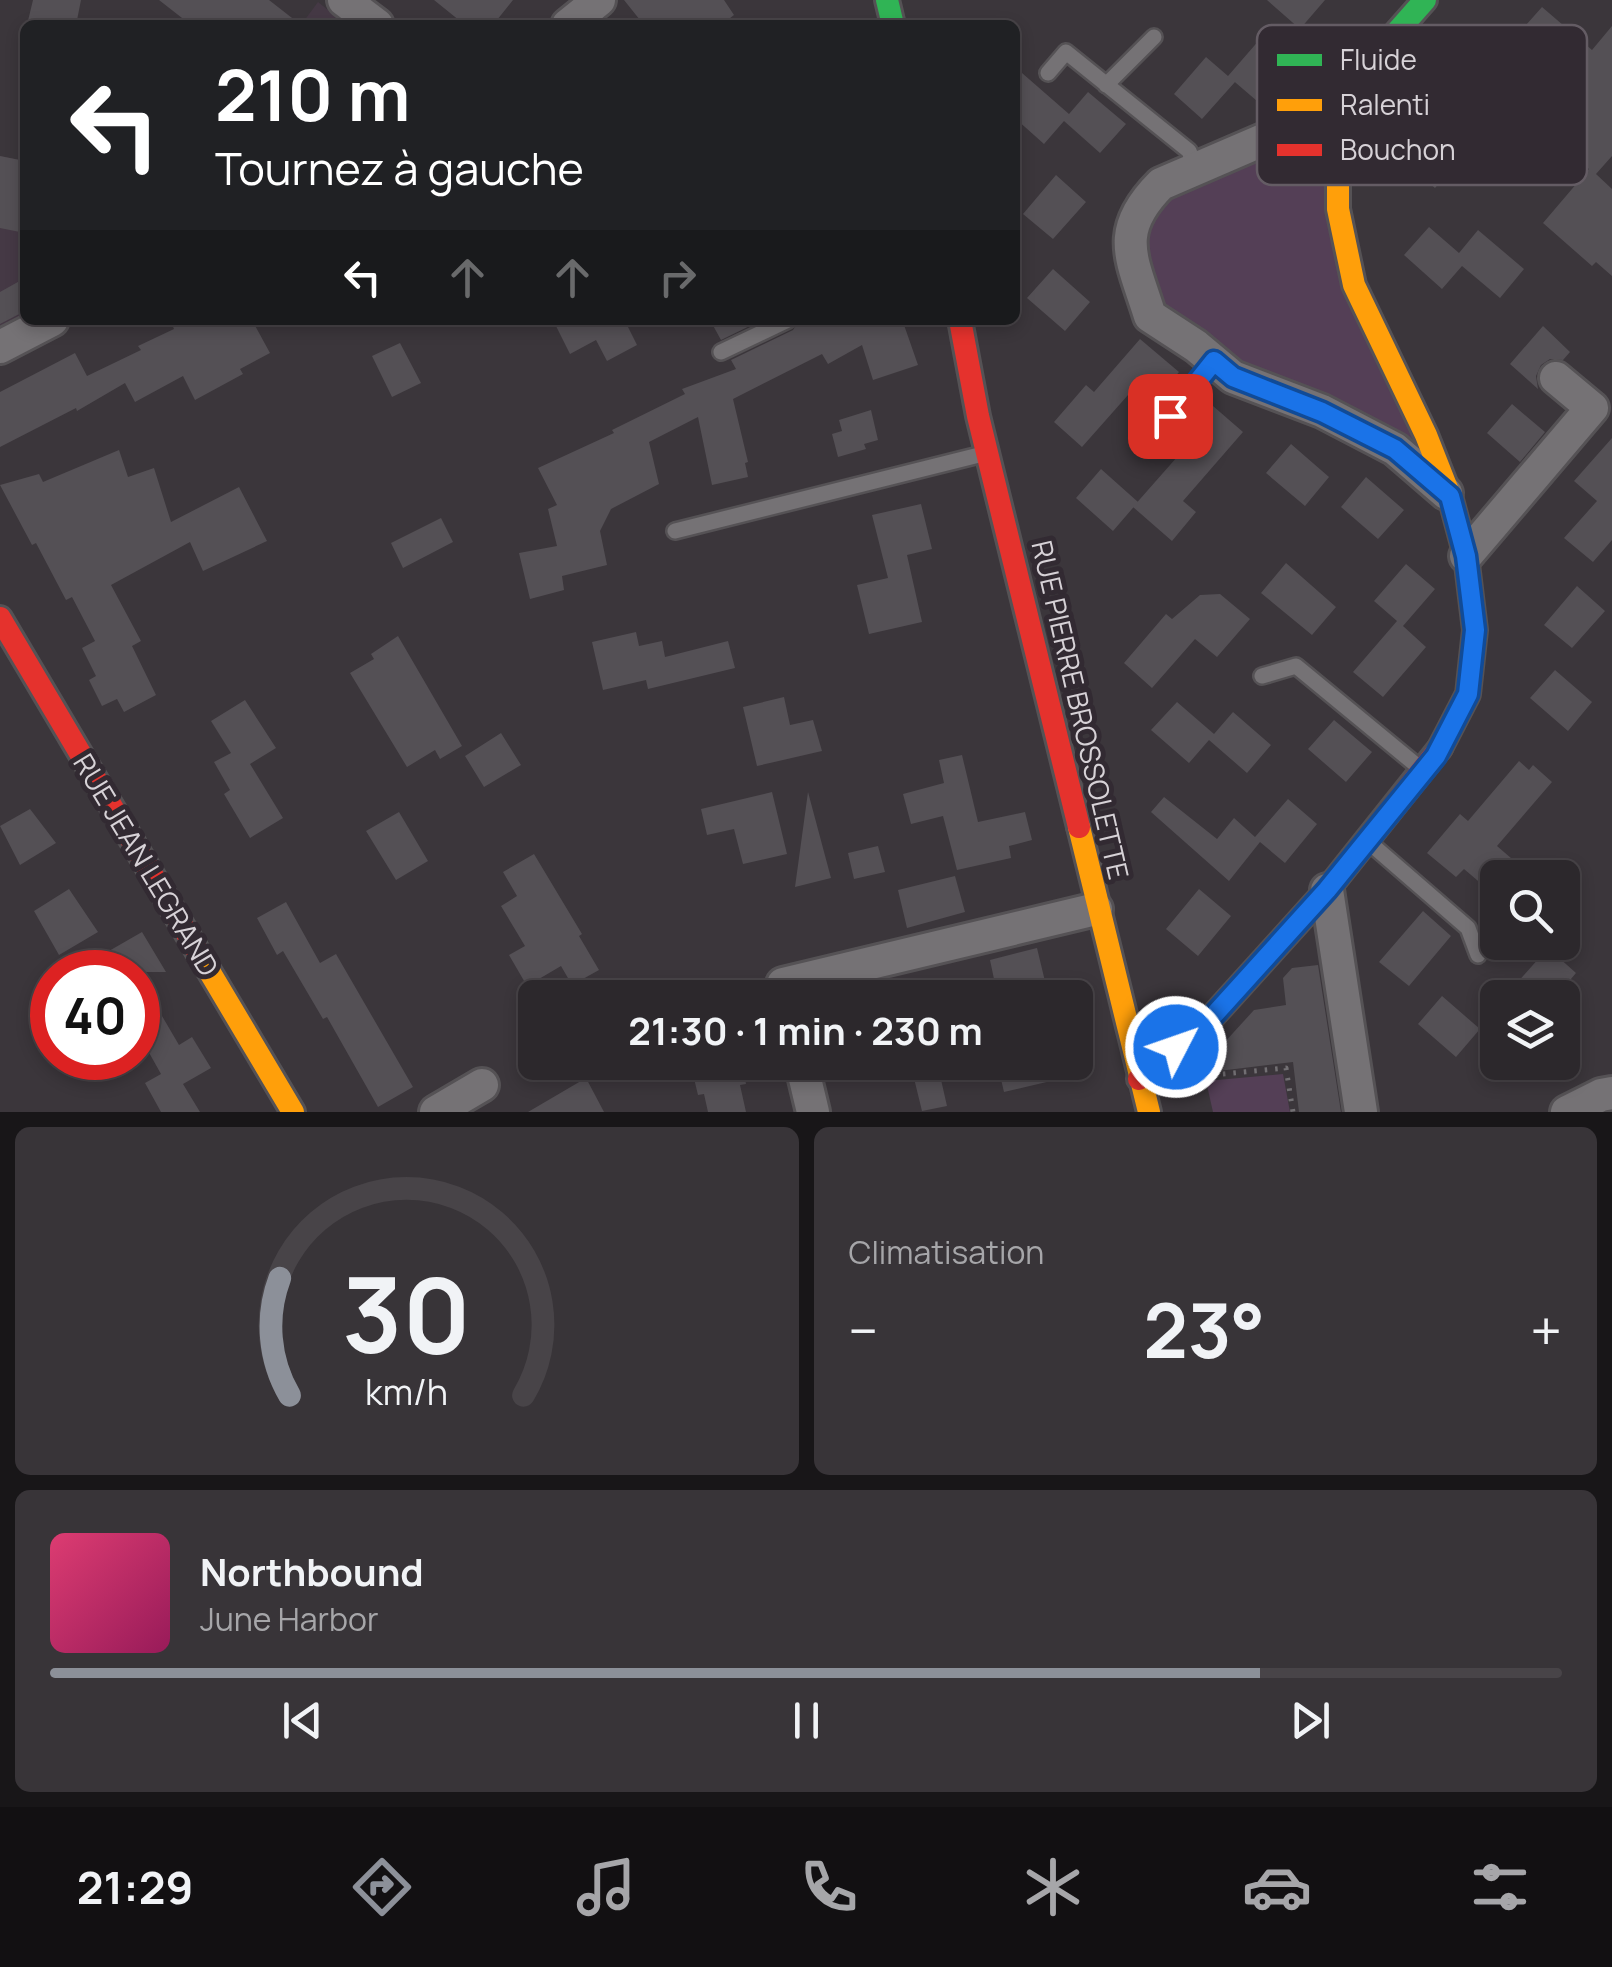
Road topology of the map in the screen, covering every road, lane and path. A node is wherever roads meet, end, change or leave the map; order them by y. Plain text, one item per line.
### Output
1 (344, 0) edge
2 (599, 0) edge
3 (1424, 0) edge
4 (370, 20) edge
5 (574, 20) edge
6 (1402, 25) edge
7 (1154, 37) dead end
8 (1048, 73) dead end
9 (1106, 85) junction
10 (1257, 143) edge
11 (1196, 170) junction
12 (1338, 185) edge
13 (42, 325) edge
14 (778, 325) edge
15 (961, 325) edge
16 (0, 347) edge
17 (722, 352) dead end
18 (1214, 361) junction
19 (1556, 378) dead end
20 (1148, 444) dead end
21 (987, 453) junction
22 (1450, 496) junction
23 (676, 532) dead end
24 (1466, 556) junction
25 (0, 618) edge
26 (1262, 676) dead end
27 (1424, 772) junction
28 (1368, 841) junction
29 (1327, 890) junction
30 (1096, 909) junction
31 (1478, 955) dead end
32 (799, 980) edge
33 (1194, 1076) dead end
34 (1140, 1078) junction
35 (805, 1080) edge
36 (482, 1085) dead end
37 (1606, 1100) edge
38 (293, 1112) edge
39 (436, 1112) edge
40 (813, 1112) edge
41 (1149, 1112) edge
42 (1293, 1112) edge
43 (1361, 1112) edge
44 (1567, 1112) edge

1 - 4 street
2 - 5 street
3 - 6 street
7 - 9 lane
8 - 9 lane
9 - 11 lane
10 - 11 street
11 - 18 street
12 - 22 street
13 - 16 street
14 - 17 lane
15 - 21 street, RUE PIERRE BROSSOLETTE
18 - 20 lane
18 - 22 street
19 - 24 street
21 - 23 lane
21 - 30 street, RUE PIERRE BROSSOLETTE
22 - 24 street
24 - 27 street
25 - 38 street, RUE JEAN LEGRAND
26 - 27 lane
27 - 28 street
28 - 29 street
28 - 31 lane
29 - 34 street
29 - 43 street
30 - 32 street
30 - 34 street, RUE PIERRE BROSSOLETTE
33 - 42 path
34 - 41 street, RUE PIERRE BROSSOLETTE
35 - 40 street
36 - 39 street
37 - 44 street

